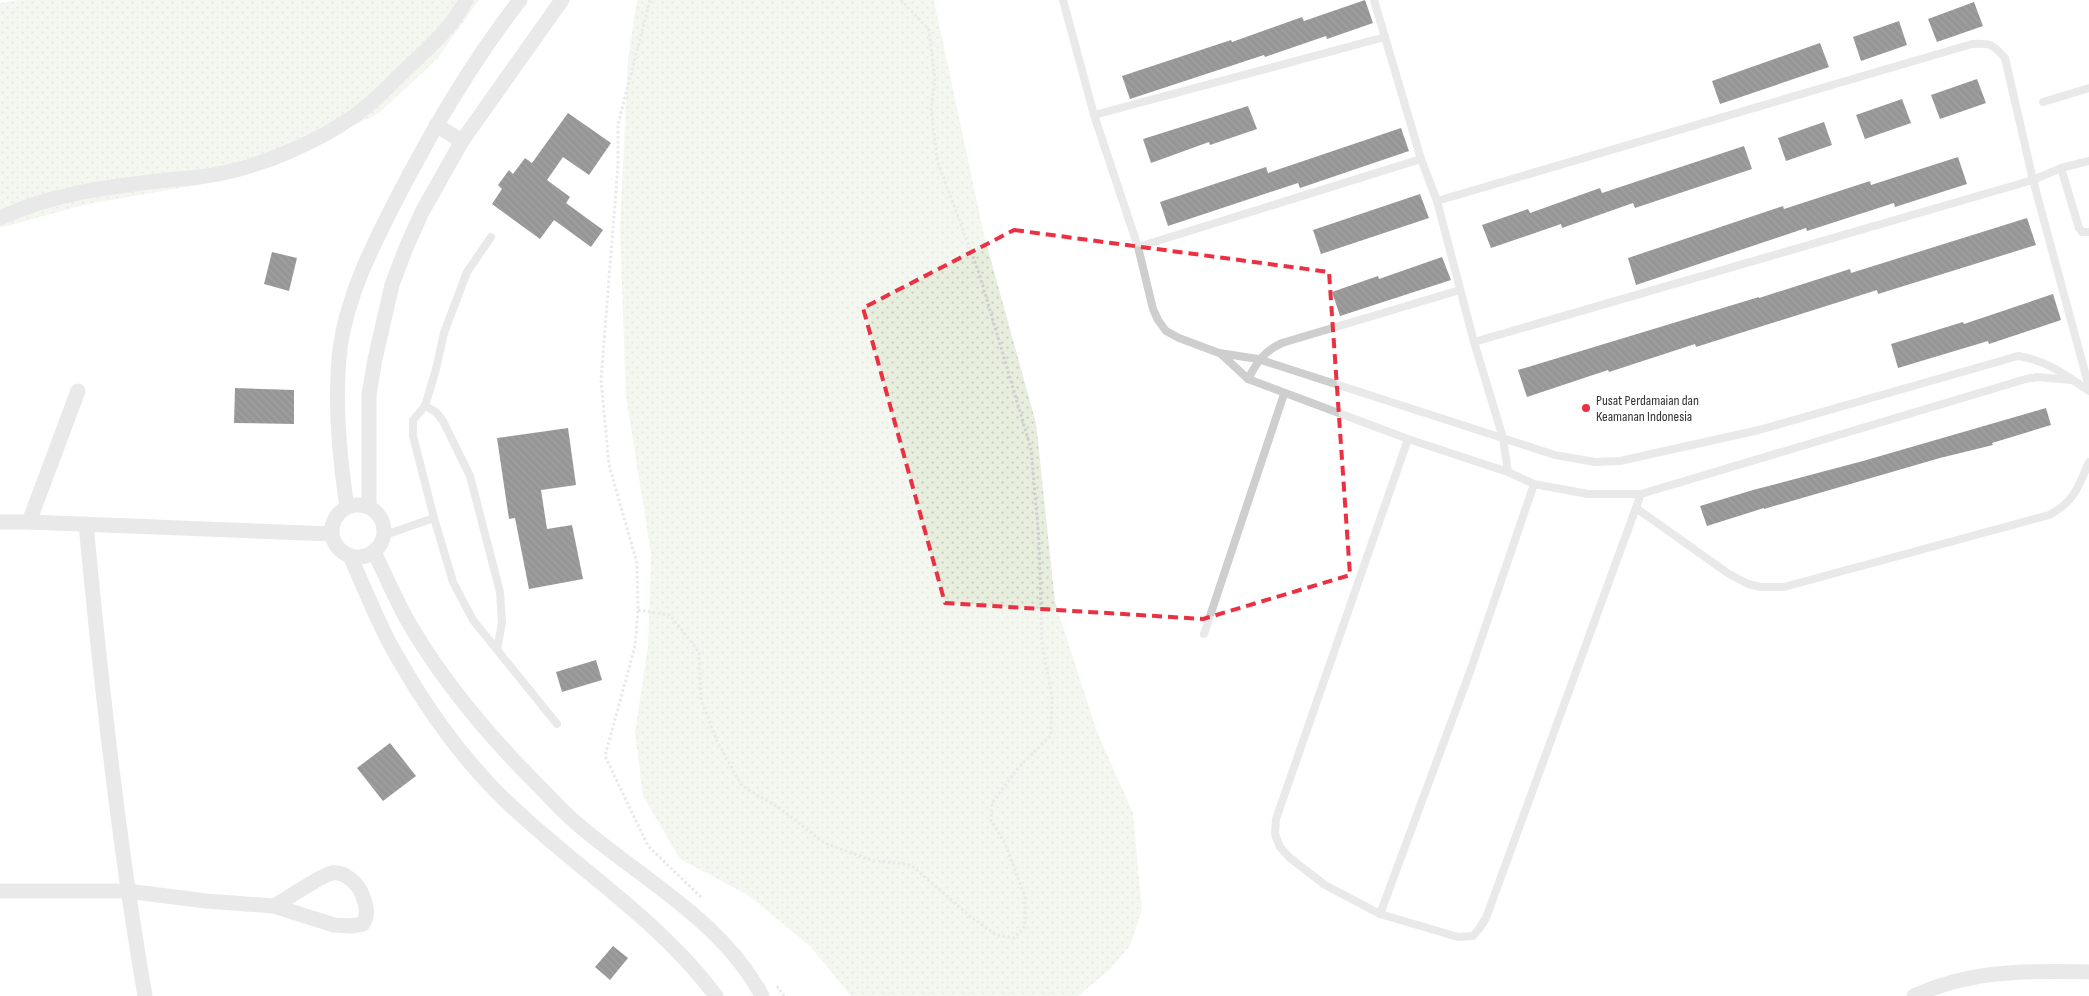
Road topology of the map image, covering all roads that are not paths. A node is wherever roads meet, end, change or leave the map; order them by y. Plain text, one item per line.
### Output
1 (466, 0) edge
2 (520, 0) edge
3 (562, 0) edge
4 (1063, 0) edge
5 (1374, 0) edge
6 (1385, 37) junction
7 (2089, 88) edge
8 (2042, 102) dead end
9 (1094, 115) junction
10 (436, 125) junction
11 (462, 141) junction
12 (1421, 159) junction
13 (2089, 161) edge
14 (2062, 168) junction
15 (2033, 180) junction
16 (1437, 201) junction
17 (0, 218) edge
18 (2089, 232) edge
19 (491, 237) dead end
20 (1138, 247) junction
21 (1460, 290) junction
22 (1474, 342) junction
23 (1219, 353) junction
24 (1258, 359) junction
25 (1248, 379) junction
26 (2074, 380) junction
27 (2089, 386) edge
28 (78, 390) dead end
29 (2089, 391) edge
30 (1284, 394) junction
31 (425, 406) junction
32 (1503, 438) junction
33 (1408, 439) junction
34 (2089, 462) edge
35 (1508, 472) junction
36 (1534, 484) junction
37 (1641, 494) junction
38 (347, 507) junction
39 (369, 507) junction
40 (1636, 508) junction
41 (434, 518) junction
42 (0, 522) edge
43 (29, 522) junction
44 (86, 524) junction
45 (332, 534) junction
46 (384, 535) junction
47 (374, 552) junction
48 (350, 556) junction
49 (1204, 634) dead end
50 (497, 650) junction
51 (557, 724) dead end
52 (0, 891) edge
53 (127, 891) junction
54 (274, 906) junction
55 (1380, 914) junction
56 (2089, 972) edge
57 (145, 996) edge
58 (716, 996) edge
59 (762, 996) edge
60 (1914, 996) edge

1 - 17 street
2 - 10 street
3 - 11 street
4 - 9 lane
5 - 6 lane
6 - 9 lane
6 - 12 lane
7 - 8 lane
9 - 20 lane
10 - 11 street
10 - 38 street
11 - 39 street
12 - 16 lane
12 - 20 lane
13 - 14 lane
14 - 15 lane
14 - 18 lane
15 - 16 lane
15 - 22 lane
15 - 27 lane
16 - 21 lane
19 - 31 lane
20 - 23 lane
21 - 22 lane
21 - 24 lane
22 - 32 lane
23 - 24 lane
23 - 25 lane
24 - 25 lane
24 - 32 lane
25 - 30 lane
26 - 29 lane
26 - 32 lane
26 - 37 lane
28 - 43 street
30 - 33 lane
30 - 49 lane
31 - 41 lane
31 - 50 lane
32 - 35 lane
33 - 35 lane
33 - 55 lane
34 - 40 lane
35 - 36 lane
36 - 37 lane
36 - 55 lane
37 - 40 lane
38 - 39 street
38 - 45 street
39 - 46 street
40 - 55 lane
41 - 46 lane
41 - 50 lane
42 - 43 street
43 - 44 street
44 - 45 street
44 - 53 street
45 - 48 street
46 - 47 street
47 - 48 street
47 - 59 street
48 - 58 street
50 - 51 lane
52 - 53 street
53 - 54 street
53 - 57 street
54 - 54 street
56 - 60 street

